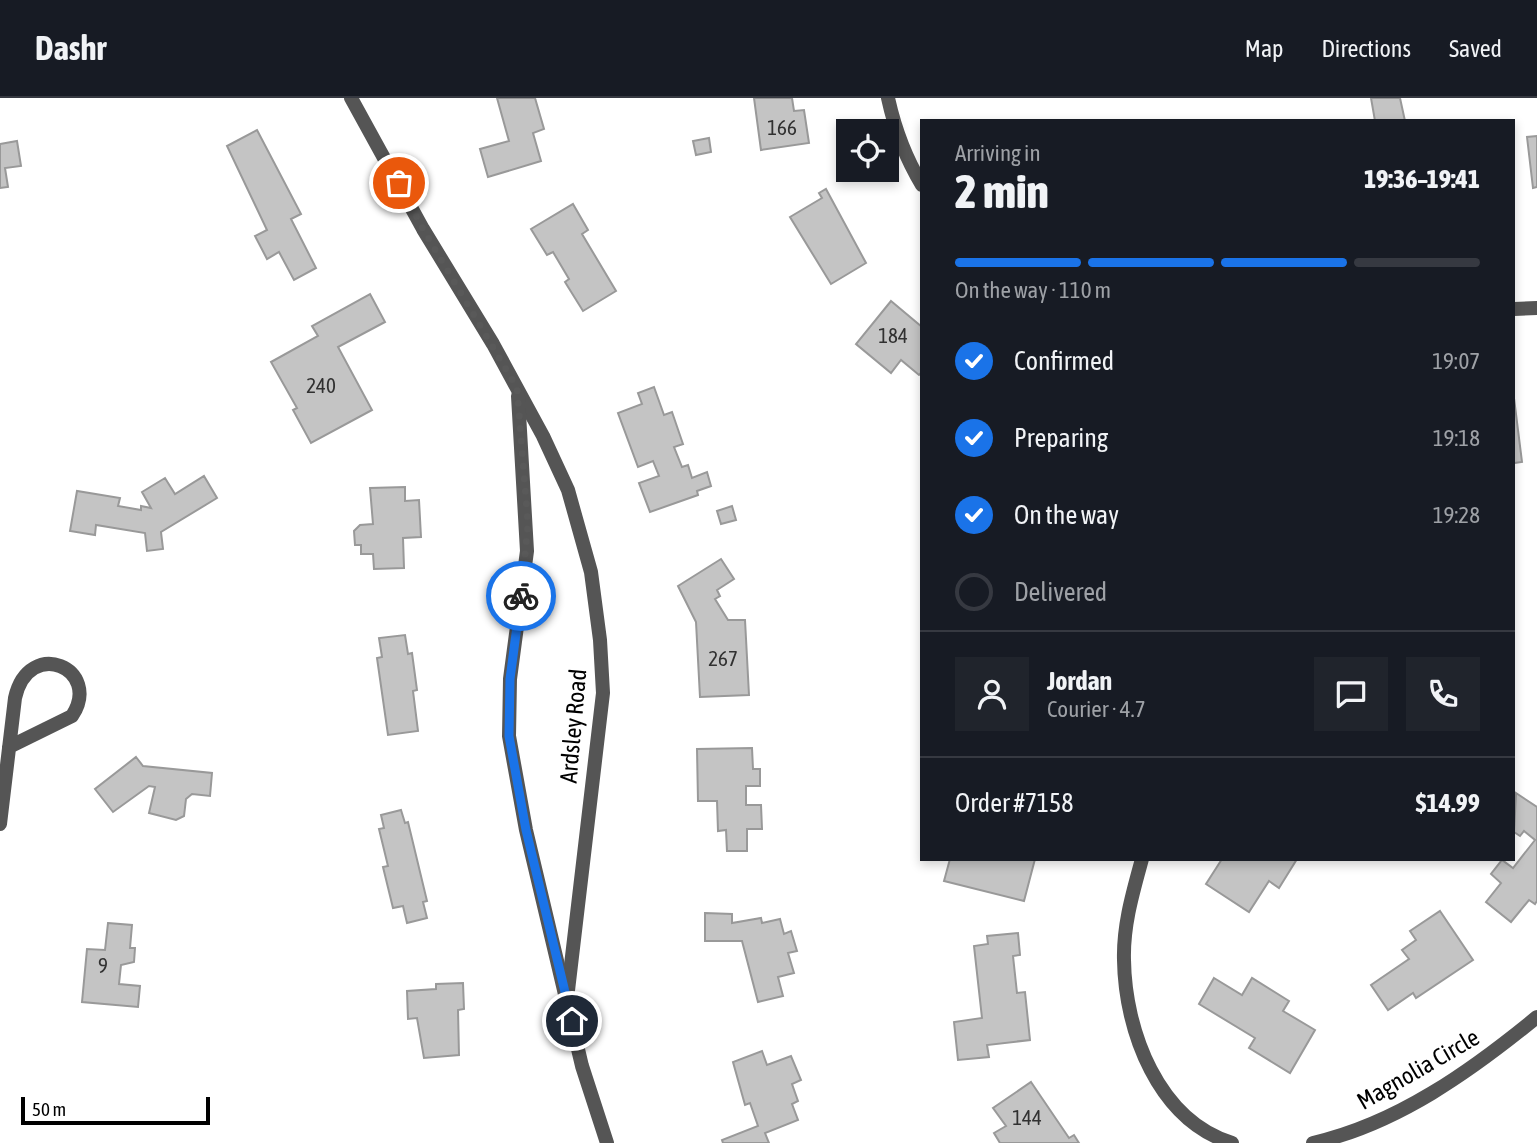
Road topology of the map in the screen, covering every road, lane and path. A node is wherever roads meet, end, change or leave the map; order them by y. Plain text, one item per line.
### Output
1 (351, 98) edge
2 (888, 98) edge
3 (920, 182) edge
4 (1537, 308) edge
5 (1515, 309) edge
6 (517, 388) junction
7 (9, 747) junction
8 (0, 824) edge
9 (1142, 861) edge
10 (567, 999) junction
11 (1537, 1017) edge
12 (607, 1143) edge
13 (1232, 1143) edge
14 (1312, 1143) edge

1 - 6 street, Ardsley Road
2 - 3 street
4 - 5 street
6 - 10 street, Ardsley Road
6 - 10 street, Ardsley Road
7 - 7 street
7 - 8 street
9 - 13 street
10 - 12 street, Ardsley Road
11 - 14 street, Magnolia Circle

